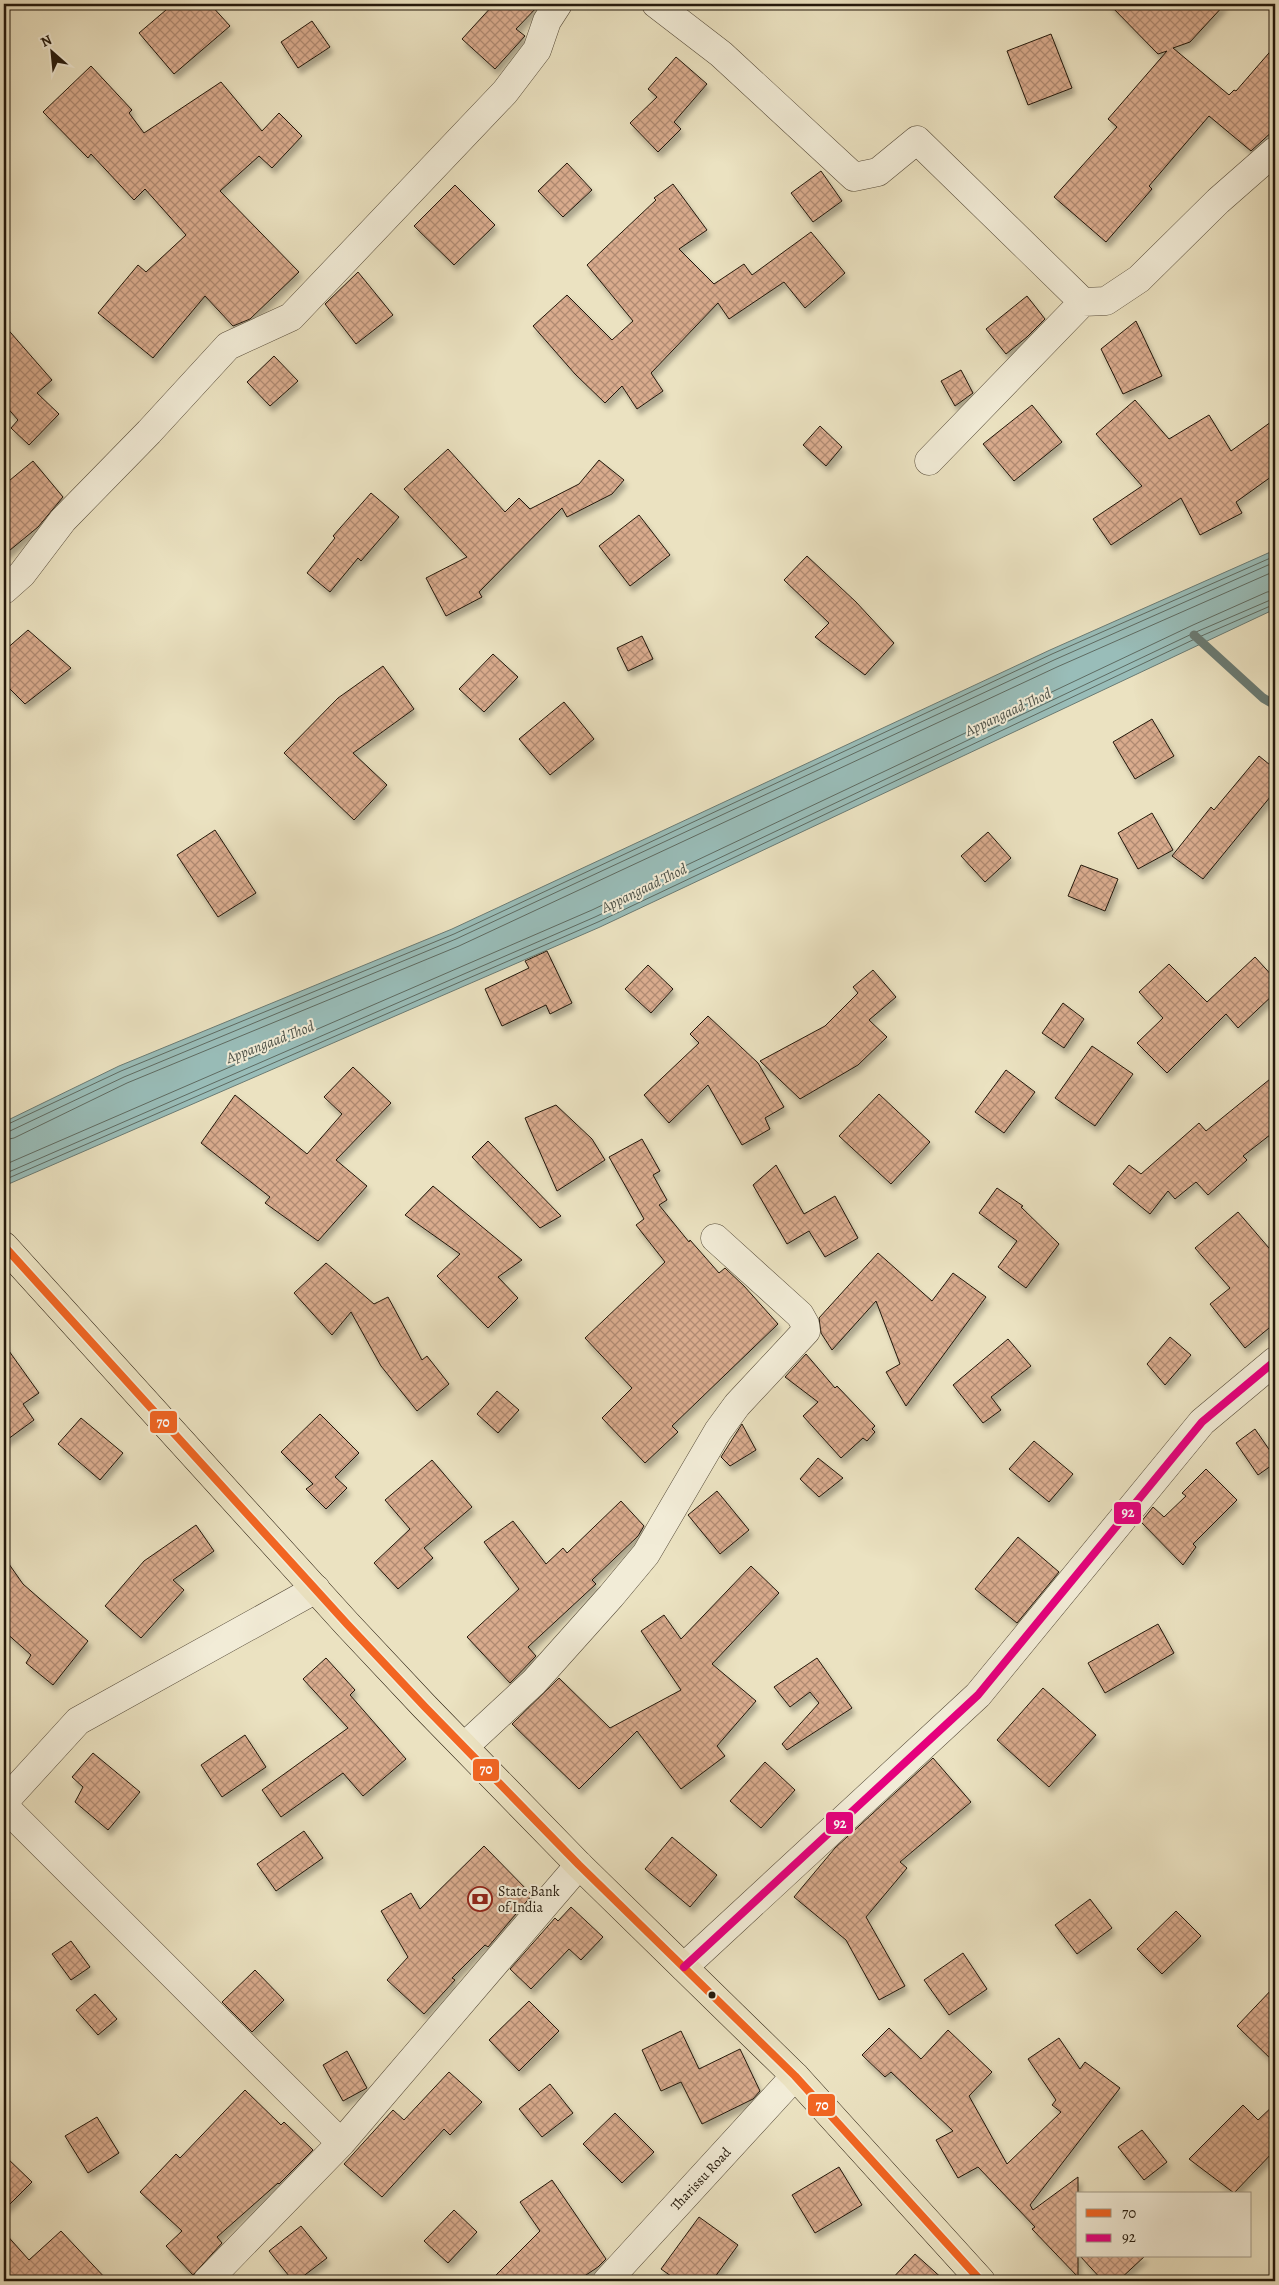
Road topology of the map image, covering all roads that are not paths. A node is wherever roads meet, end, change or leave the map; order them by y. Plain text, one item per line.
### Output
1 (558, 4) edge
2 (656, 4) edge
3 (1275, 151) edge
4 (1083, 302) junction
5 (929, 461) dead end
6 (4, 590) edge
7 (715, 1238) dead end
8 (4, 1246) edge
9 (1275, 1362) edge
10 (316, 1589) junction
11 (465, 1746) junction
12 (4, 1802) edge
13 (4, 1806) edge
14 (579, 1865) junction
15 (684, 1966) junction
16 (795, 2076) junction
17 (340, 2143) junction
18 (207, 2281) edge
19 (607, 2281) edge
20 (982, 2281) edge

1 - 6 street
2 - 4 street
3 - 4 street
4 - 5 street
7 - 11 street
8 - 10 main road
9 - 15 street
10 - 11 main road
10 - 12 street
11 - 14 main road
13 - 17 street
14 - 15 main road
14 - 17 street
15 - 16 main road
16 - 19 street, Tharissu Road
16 - 20 main road
17 - 18 street

